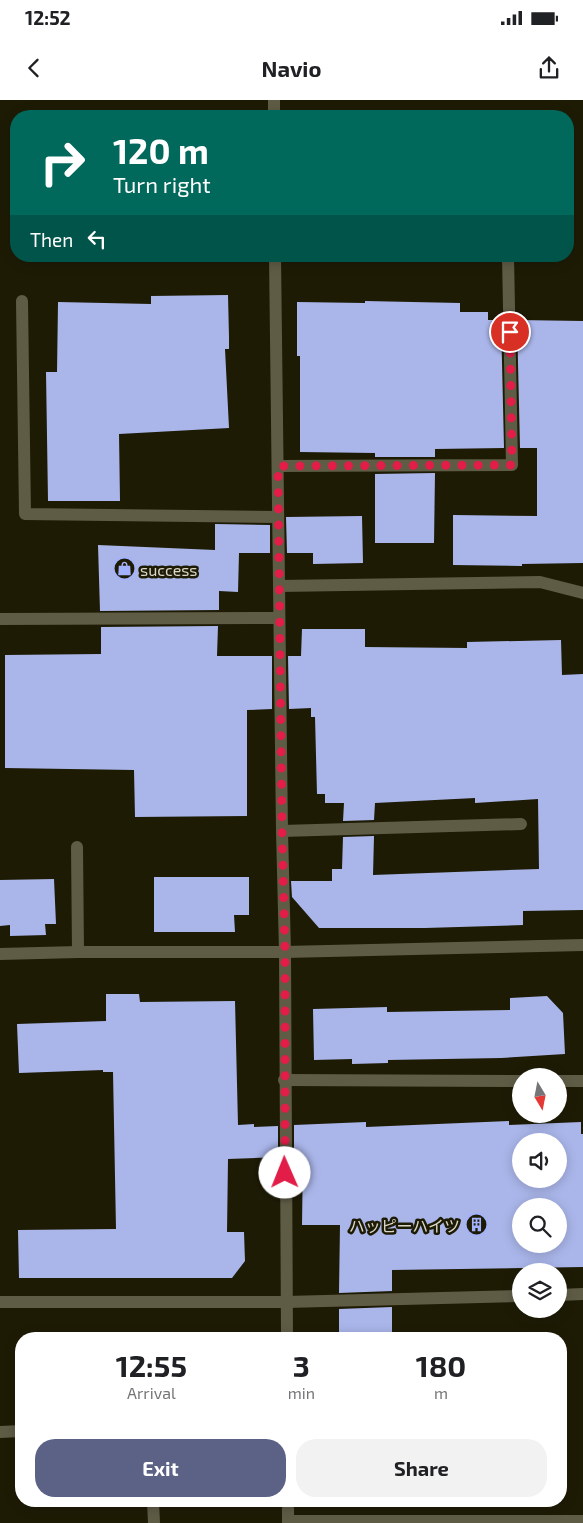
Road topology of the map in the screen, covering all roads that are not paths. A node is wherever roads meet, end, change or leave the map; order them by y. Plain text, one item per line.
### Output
1 (275, 262) edge
2 (508, 262) edge
3 (22, 301) dead end
4 (278, 466) junction
5 (278, 517) junction
6 (279, 586) junction
7 (583, 592) edge
8 (279, 618) junction
9 (0, 619) edge
10 (521, 824) dead end
11 (282, 831) junction
12 (77, 847) dead end
13 (583, 945) edge
14 (78, 952) junction
15 (285, 952) junction
16 (0, 954) edge
17 (284, 1080) junction
18 (512, 1081) edge
19 (568, 1081) edge
20 (583, 1081) edge
21 (583, 1294) edge
22 (567, 1295) edge
23 (512, 1296) edge
24 (0, 1302) edge
25 (286, 1302) junction
26 (286, 1332) edge
27 (15, 1431) edge
28 (0, 1432) edge
29 (153, 1507) edge
30 (288, 1507) edge
31 (583, 1521) edge
32 (288, 1522) edge
33 (154, 1523) edge

1 - 4 street
2 - 4 street
3 - 5 street
4 - 5 street
5 - 6 street
6 - 7 street
6 - 8 street
8 - 9 street
8 - 11 street
10 - 11 street
11 - 15 street
12 - 14 street
13 - 15 street
14 - 15 street
14 - 16 street
15 - 17 street
17 - 18 street
17 - 25 street
19 - 20 street
21 - 22 street
23 - 25 street
24 - 25 street
25 - 26 street
27 - 28 street
29 - 33 street
30 - 32 street
31 - 32 street

